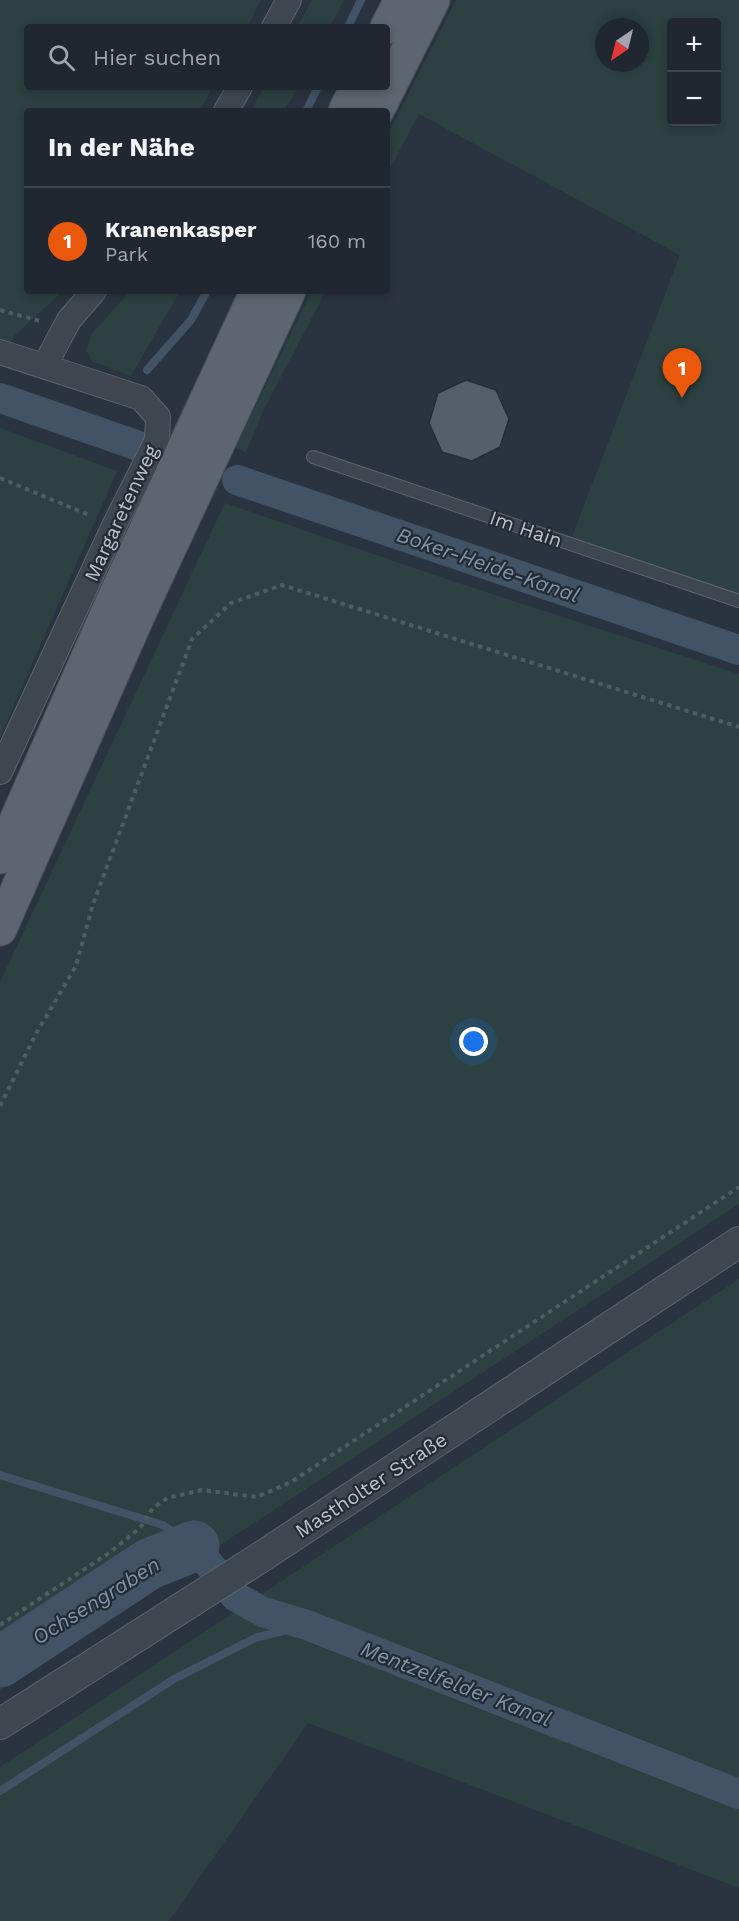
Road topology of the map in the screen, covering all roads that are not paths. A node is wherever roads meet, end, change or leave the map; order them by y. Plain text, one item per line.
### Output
1 (289, 0) edge
2 (401, 0) edge
3 (433, 0) edge
4 (276, 24) edge
5 (389, 24) edge
6 (390, 85) edge
7 (238, 90) edge
8 (356, 90) edge
9 (388, 90) edge
10 (228, 108) edge
11 (346, 108) edge
12 (379, 108) edge
13 (91, 294) edge
14 (255, 294) edge
15 (288, 294) edge
16 (0, 352) edge
17 (45, 365) junction
18 (313, 457) dead end
19 (739, 601) edge
20 (0, 772) edge
21 (0, 857) edge
22 (0, 929) edge
23 (739, 1242) edge
24 (0, 1724) edge

1 - 4 street
2 - 5 main road
3 - 6 main road
7 - 10 street
8 - 11 main road
9 - 12 main road
13 - 17 street
14 - 21 main road
15 - 22 main road
16 - 17 street, Margaretenweg
17 - 20 street, Margaretenweg
18 - 19 lane, Im Hain
23 - 24 street, Mastholter Straße

